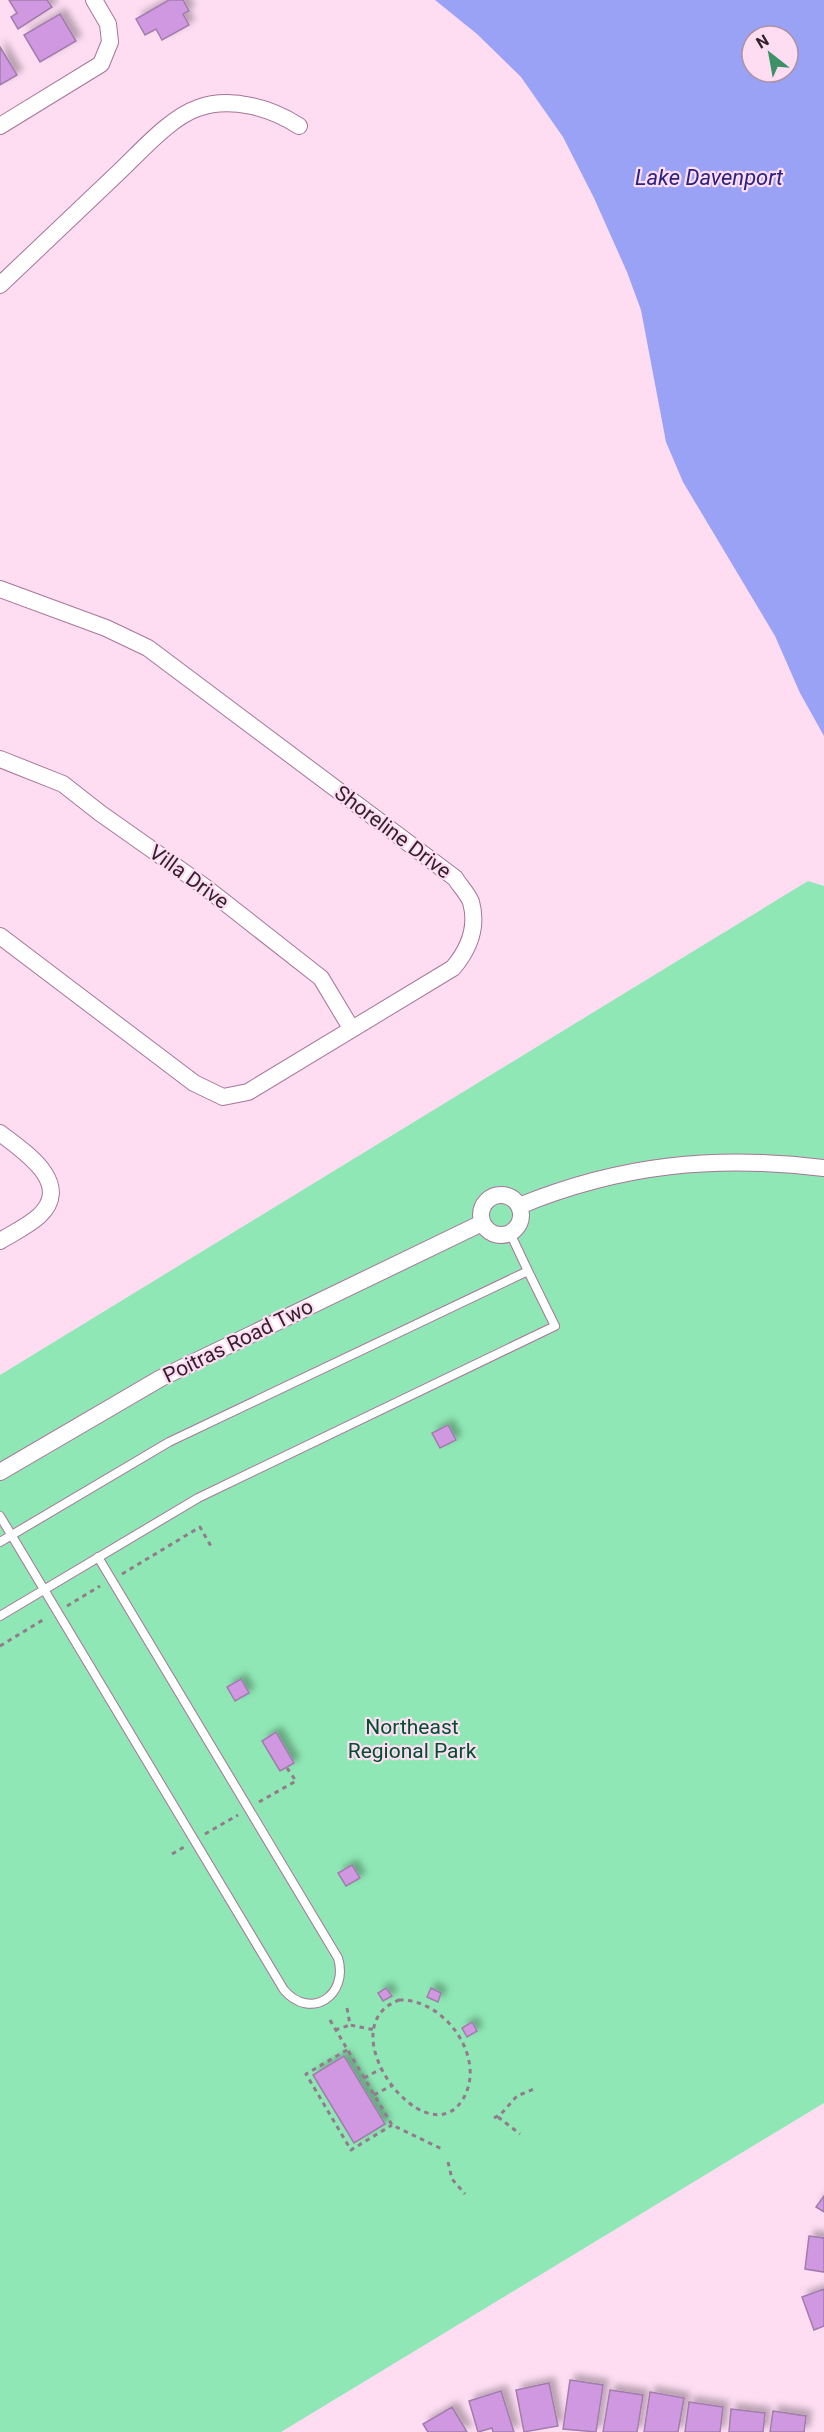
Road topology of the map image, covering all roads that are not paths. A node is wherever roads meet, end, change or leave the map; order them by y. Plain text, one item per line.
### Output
1 (94, 0) edge
2 (0, 126) edge
3 (299, 126) dead end
4 (0, 285) edge
5 (0, 589) edge
6 (0, 759) edge
7 (0, 936) edge
8 (351, 1028) junction
9 (0, 1133) edge
10 (824, 1168) edge
11 (519, 1206) junction
12 (482, 1223) junction
13 (510, 1233) junction
14 (0, 1241) edge
15 (528, 1271) junction
16 (0, 1472) edge
17 (0, 1477) edge
18 (0, 1489) edge
19 (0, 1516) edge
20 (12, 1535) junction
21 (0, 1542) edge
22 (98, 1557) junction
23 (44, 1589) junction
24 (0, 1616) edge

1 - 2 street
3 - 4 street
5 - 8 street, Shoreline Drive
6 - 8 street, Villa Drive
7 - 8 street, Shoreline Drive
9 - 14 street
10 - 11 street
11 - 12 street
11 - 13 street
12 - 13 street
12 - 16 street, Poitras Road Two
13 - 15 lane
15 - 20 lane
15 - 22 lane
17 - 18 street
19 - 20 lane
20 - 21 lane
20 - 23 lane
22 - 23 lane
22 - 23 lane
23 - 24 lane

